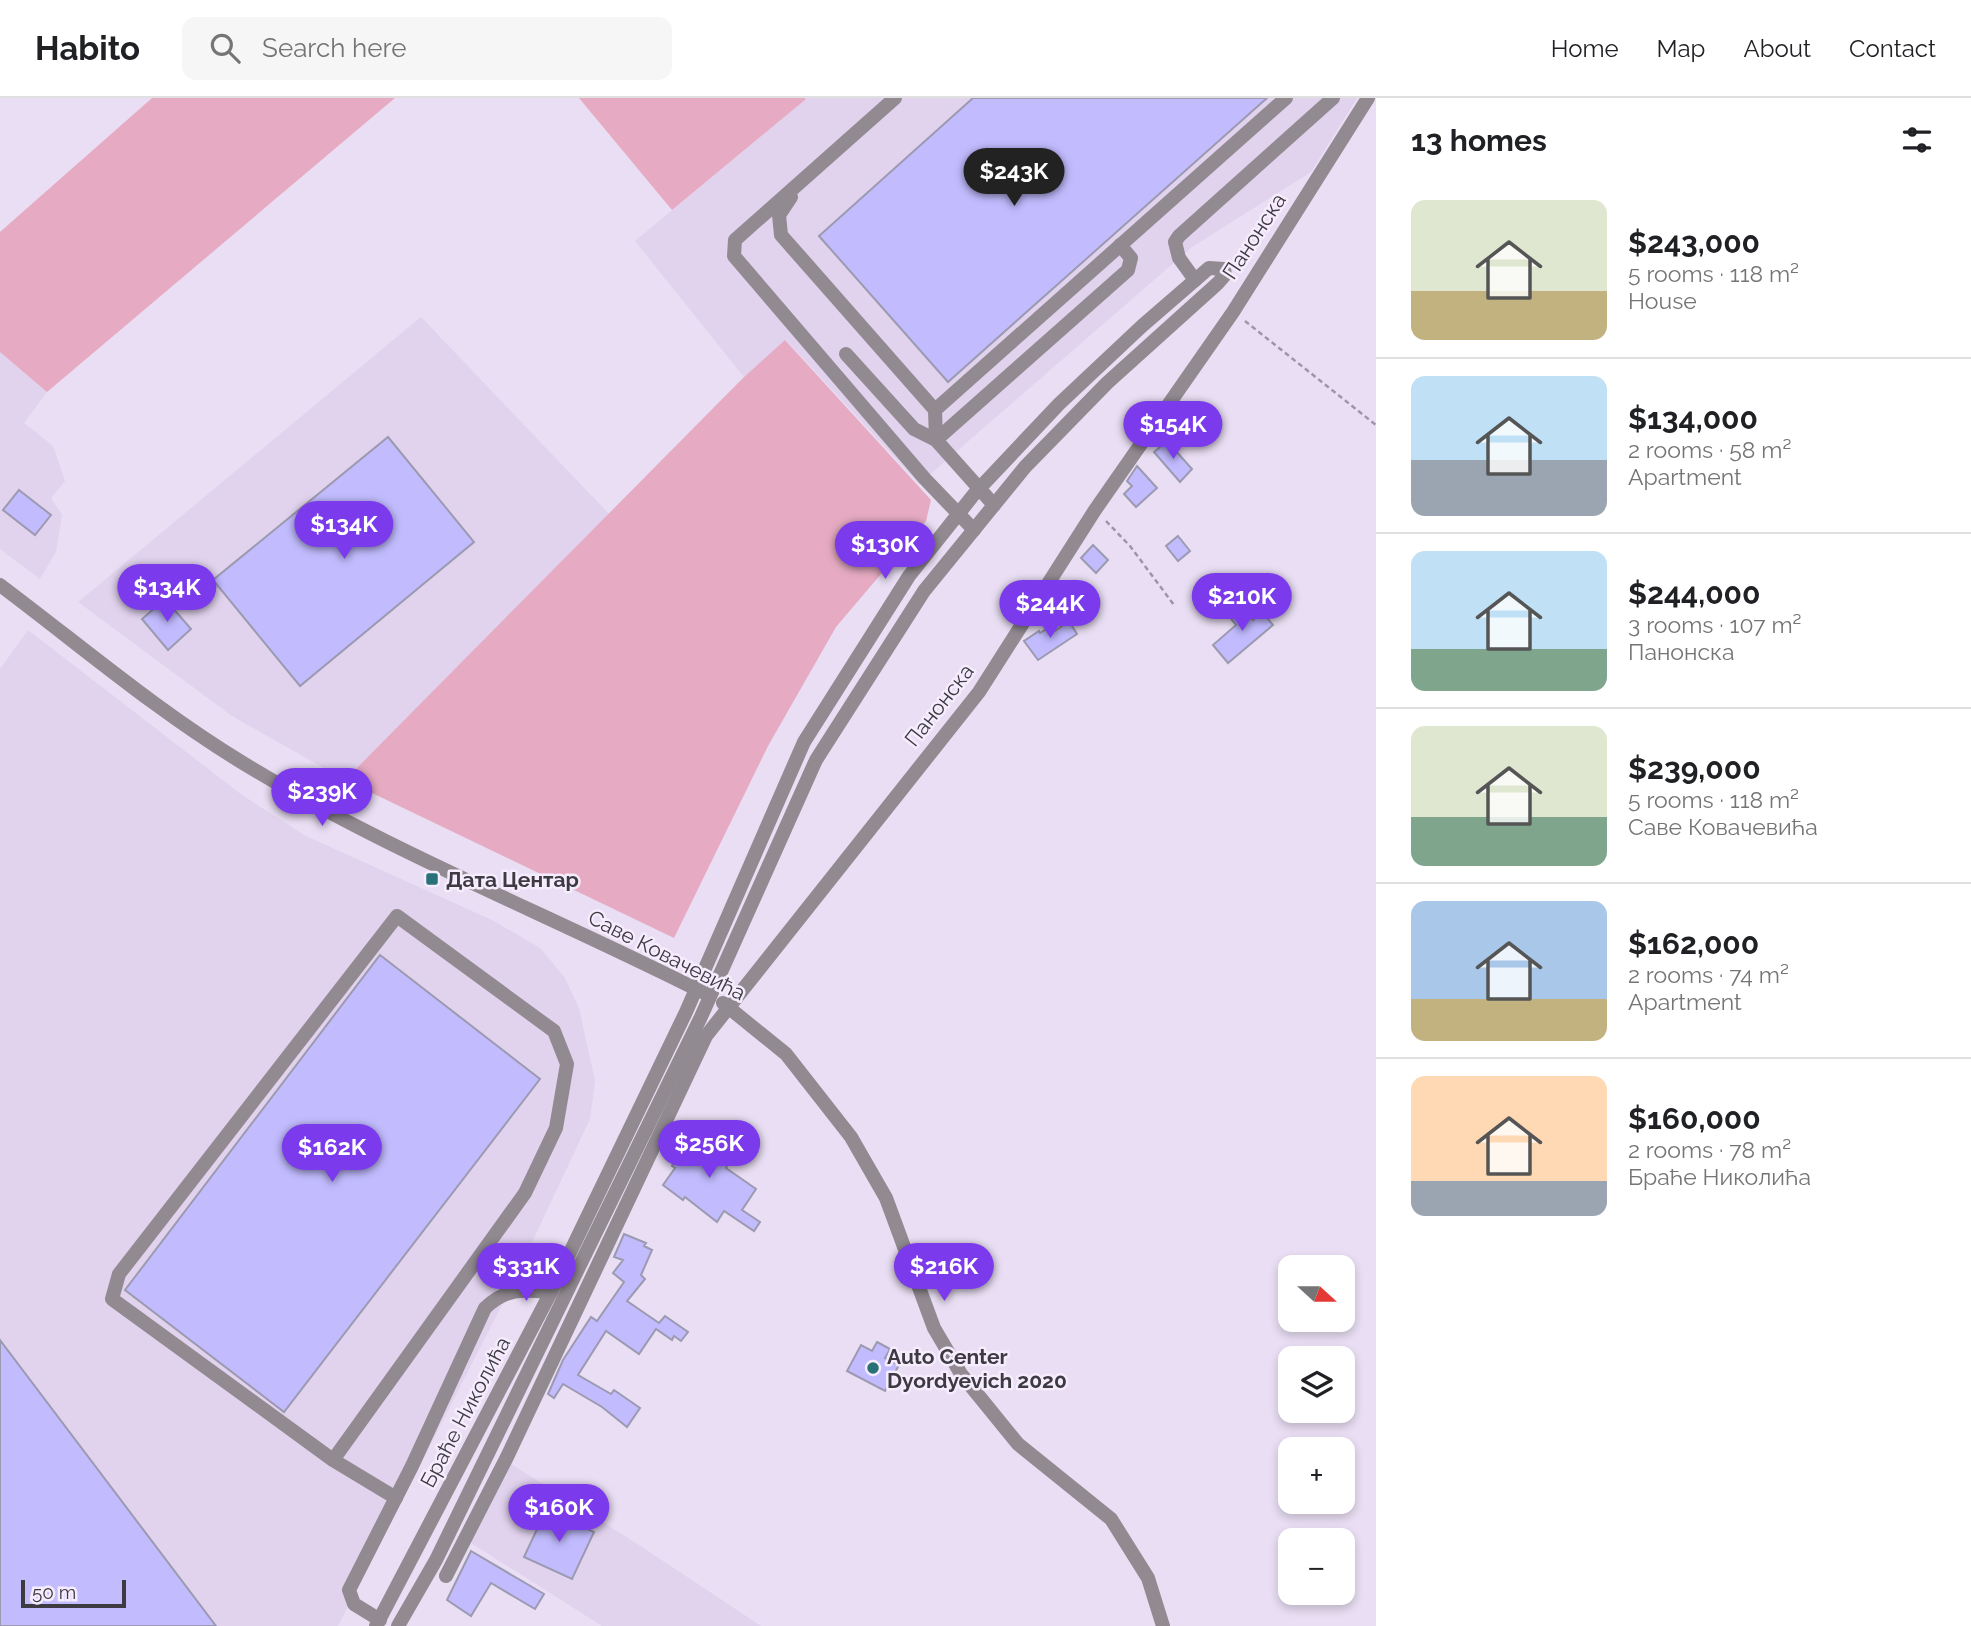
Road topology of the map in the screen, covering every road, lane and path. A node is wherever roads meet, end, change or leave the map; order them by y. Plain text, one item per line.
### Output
1 (895, 98) edge
2 (1286, 98) edge
3 (1333, 98) edge
4 (1368, 98) edge
5 (802, 181) junction
6 (1120, 245) junction
7 (1195, 280) junction
8 (1233, 312) junction
9 (846, 354) dead end
10 (934, 410) junction
11 (1376, 425) edge
12 (936, 440) junction
13 (979, 489) junction
14 (994, 505) junction
15 (1096, 510) junction
16 (958, 514) junction
17 (974, 530) junction
18 (0, 585) edge
19 (1174, 605) dead end
20 (695, 989) junction
21 (711, 997) junction
22 (730, 1007) junction
23 (551, 1292) junction
24 (333, 1460) junction
25 (396, 1498) junction
26 (446, 1576) dead end
27 (378, 1623) edge
28 (398, 1626) edge
29 (1163, 1626) edge

1 - 5 street
2 - 6 street
3 - 7 street
4 - 8 street, Панонска
5 - 10 street
5 - 16 street
6 - 10 street
6 - 12 street
7 - 13 street, Браће Николића
7 - 14 street, Браће Николића
8 - 11 path
8 - 15 street, Панонска
9 - 12 street
10 - 12 street
12 - 13 street
13 - 14 street
13 - 16 street, Браће Николића
14 - 17 street, Браће Николића
15 - 19 path
15 - 22 street, Панонска
16 - 17 street
16 - 20 street, Браће Николића
17 - 21 street, Браће Николића
18 - 20 street, Саве Ковачевића
20 - 21 street, Саве Ковачевића
20 - 23 street, Браће Николића
21 - 22 street, Саве Ковачевића
21 - 28 street, Браће Николића
22 - 26 street, Панонска
22 - 29 street, Саве Ковачевића
23 - 25 street
23 - 27 street, Браће Николића
24 - 24 street
24 - 25 street
25 - 27 street

